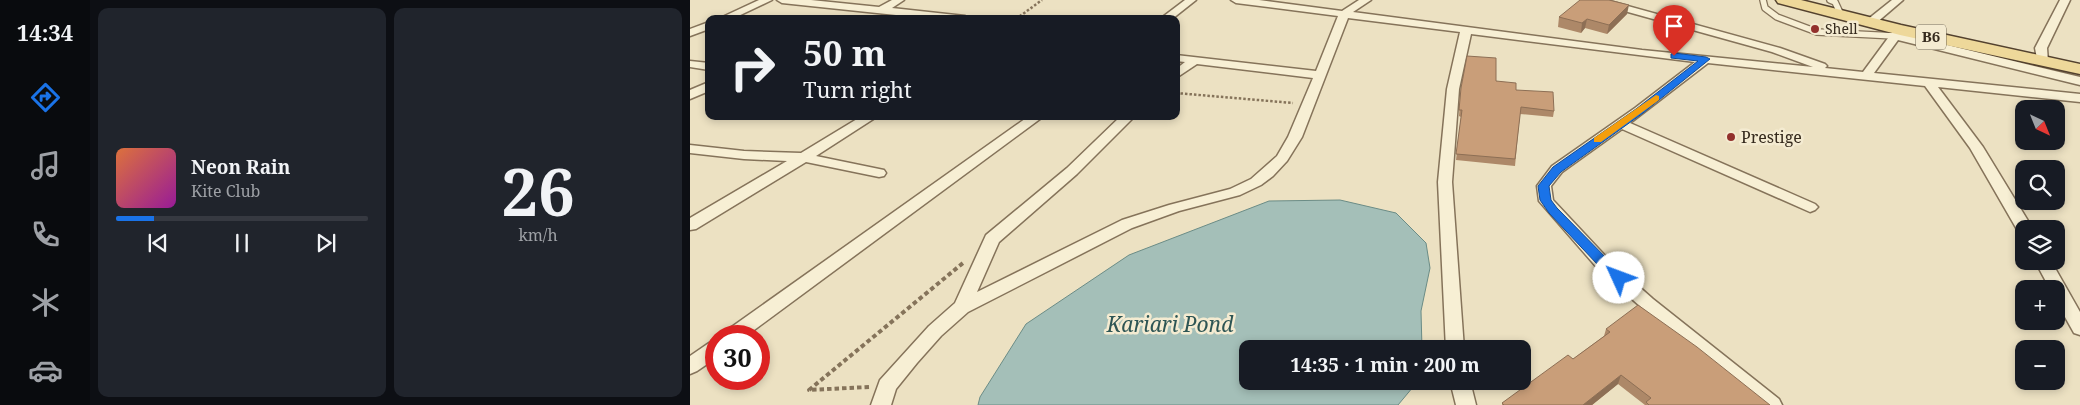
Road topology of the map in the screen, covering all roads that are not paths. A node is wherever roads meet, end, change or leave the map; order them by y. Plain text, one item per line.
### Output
1 (766, 0) edge
2 (782, 0) edge
3 (899, 0) edge
4 (1191, 0) edge
5 (1236, 0) edge
6 (1366, 0) edge
7 (1595, 0) edge
8 (1763, 0) edge
9 (1783, 0) edge
10 (1830, 0) edge
11 (1898, 0) edge
12 (2065, 0) edge
13 (881, 10) junction
14 (1345, 13) junction
15 (1841, 14) junction
16 (732, 15) edge
17 (908, 15) edge
18 (1170, 15) edge
19 (1871, 22) junction
20 (705, 27) edge
21 (1466, 30) junction
22 (690, 33) edge
23 (1898, 33) junction
24 (1180, 59) edge
25 (1706, 59) junction
26 (1194, 61) junction
27 (2042, 62) junction
28 (690, 64) edge
29 (705, 66) edge
30 (2080, 69) edge
31 (1180, 72) edge
32 (1320, 75) junction
33 (1846, 75) junction
34 (1866, 76) junction
35 (2080, 82) edge
36 (1929, 83) junction
37 (705, 88) edge
38 (690, 95) edge
39 (2080, 98) edge
40 (865, 120) edge
41 (1032, 120) edge
42 (1125, 120) edge
43 (1621, 124) junction
44 (690, 149) edge
45 (803, 157) junction
46 (878, 173) dead end
47 (1810, 207) dead end
48 (2020, 220) edge
49 (690, 225) edge
50 (2048, 270) edge
51 (962, 307) junction
52 (748, 325) edge
53 (2080, 328) edge
54 (1454, 340) edge
55 (705, 356) edge
56 (690, 366) edge
57 (1462, 390) edge
58 (881, 405) edge
59 (1466, 405) edge
60 (1772, 405) edge

1 - 16 street
2 - 13 street
3 - 13 street
4 - 18 street
5 - 14 street
6 - 14 street
7 - 33 street
8 - 23 lane
9 - 15 main road, B6
10 - 15 lane
11 - 19 street
12 - 27 street
13 - 17 street
14 - 21 street
14 - 32 street
15 - 19 main road, B6
19 - 23 main road, B6
20 - 22 street
21 - 25 street
21 - 54 street
23 - 27 main road, B6
23 - 34 street
23 - 35 street
24 - 26 street
25 - 33 street
25 - 43 street
26 - 31 street
26 - 32 street
27 - 30 main road, B6
28 - 29 street
32 - 51 street
33 - 34 street
34 - 36 street
36 - 39 street
36 - 48 street
37 - 38 street
40 - 45 street
41 - 52 street
42 - 51 street
43 - 47 street
43 - 60 street
44 - 45 street
45 - 46 street
45 - 49 street
50 - 53 street
51 - 58 street
55 - 56 street
57 - 59 street

